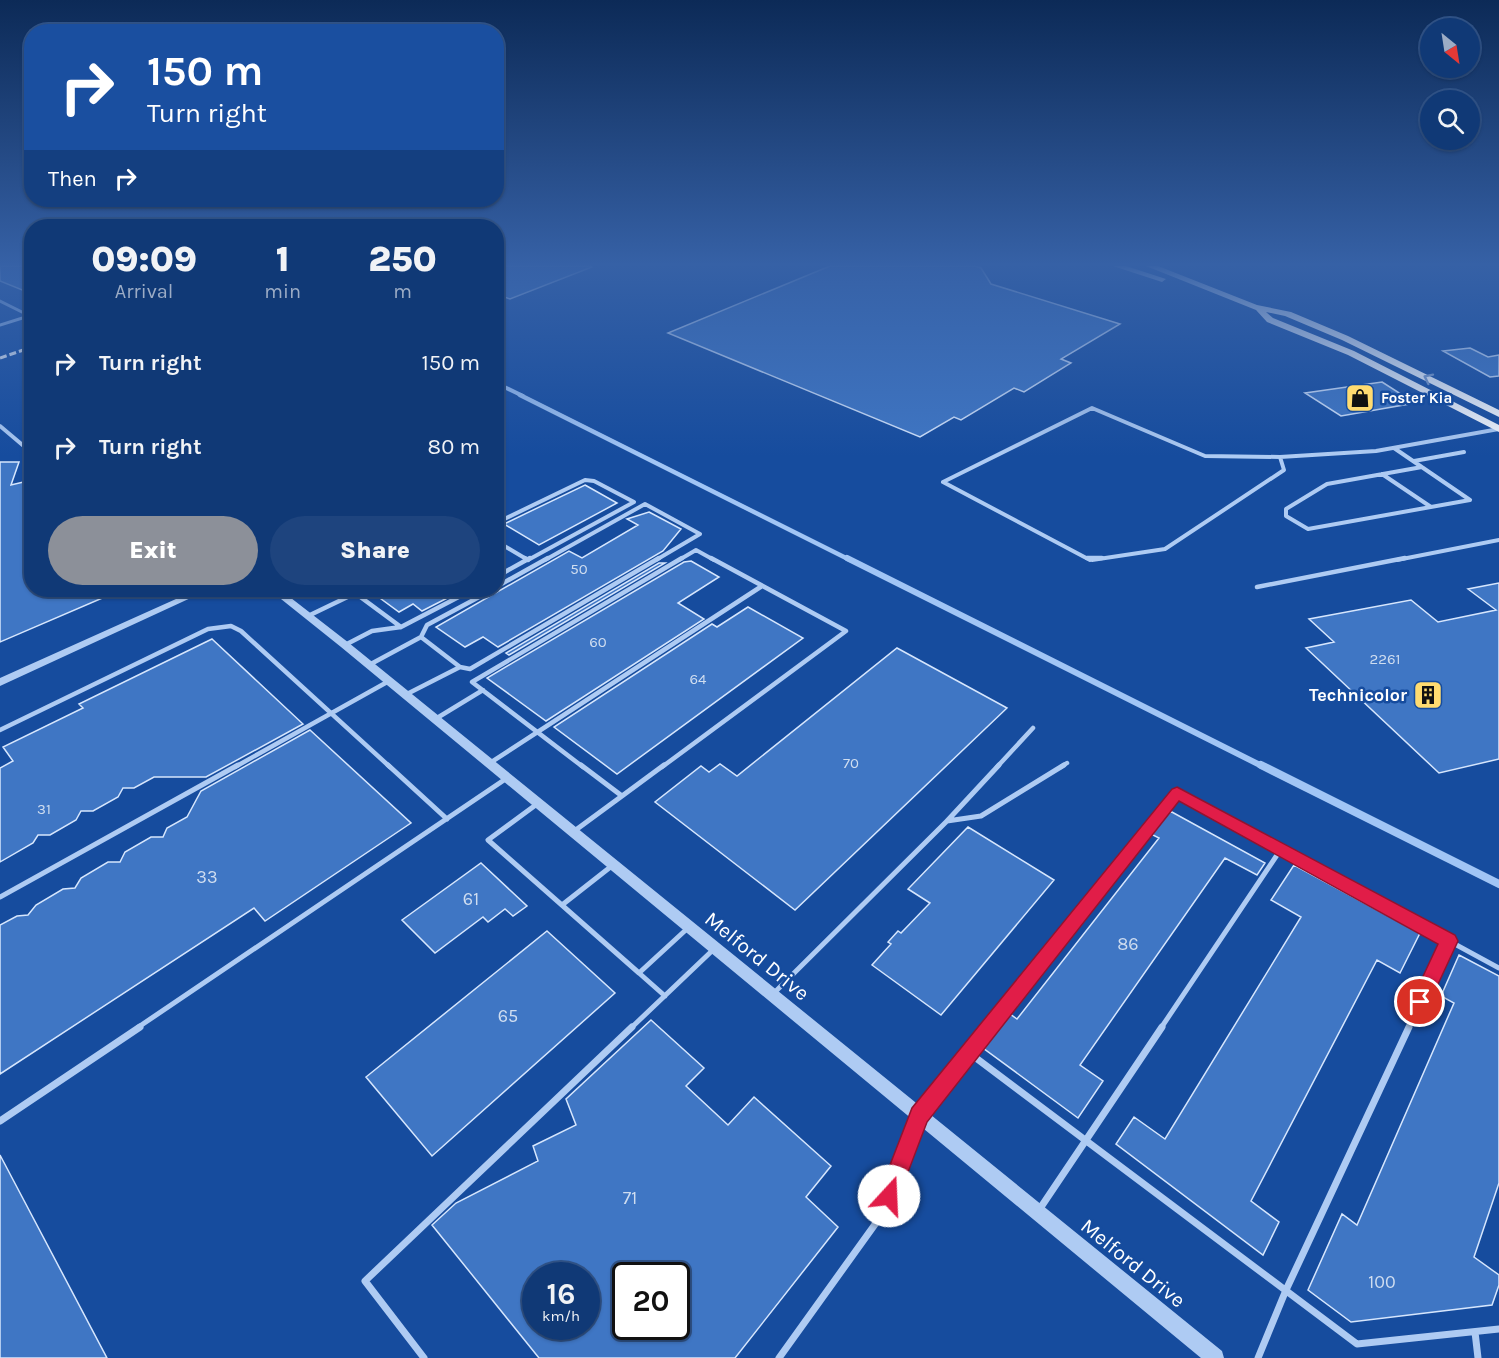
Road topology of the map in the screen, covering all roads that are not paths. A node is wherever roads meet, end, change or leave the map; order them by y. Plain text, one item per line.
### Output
1 (1293, 329) edge
2 (1325, 329) edge
3 (1499, 414) edge
4 (0, 426) edge
5 (1499, 429) edge
6 (24, 446) edge
7 (1394, 448) junction
8 (1464, 452) dead end
9 (1281, 457) junction
10 (1414, 461) junction
11 (1422, 467) junction
12 (1382, 474) junction
13 (1431, 507) junction
14 (504, 519) edge
15 (1499, 540) edge
16 (504, 546) edge
17 (528, 560) junction
18 (504, 573) edge
19 (504, 583) edge
20 (762, 586) junction
21 (1257, 587) dead end
22 (177, 597) edge
23 (284, 597) edge
24 (347, 597) edge
25 (360, 597) edge
26 (459, 597) edge
27 (479, 597) edge
28 (308, 616) junction
29 (401, 627) junction
30 (421, 637) junction
31 (345, 645) junction
32 (369, 665) junction
33 (460, 666) junction
34 (389, 681) junction
35 (0, 682) edge
36 (483, 690) junction
37 (406, 695) junction
38 (331, 713) junction
39 (435, 719) junction
40 (1033, 728) dead end
41 (0, 730) edge
42 (538, 732) junction
43 (1067, 763) dead end
44 (489, 764) junction
45 (507, 778) junction
46 (622, 796) junction
47 (537, 803) junction
48 (447, 819) junction
49 (947, 821) junction
50 (573, 832) junction
51 (1281, 849) junction
52 (613, 865) junction
53 (0, 897) edge
54 (562, 905) junction
55 (689, 927) junction
56 (1449, 941) junction
57 (715, 948) junction
58 (1499, 968) edge
59 (639, 973) junction
60 (772, 995) junction
61 (665, 996) junction
62 (968, 1052) junction
63 (919, 1116) junction
64 (0, 1121) edge
65 (1087, 1141) junction
66 (1038, 1212) junction
67 (1286, 1290) junction
68 (1499, 1329) edge
69 (1475, 1332) junction
70 (424, 1358) edge
71 (779, 1358) edge
72 (1215, 1358) edge
73 (1258, 1358) edge
74 (1478, 1358) edge

1 - 5 main road
3 -> 2 main road
4 - 6 lane
5 - 7 lane
7 - 9 lane
7 - 10 lane
8 - 10 lane
9 - 9 lane
10 - 11 lane
11 - 12 lane
11 - 13 lane
12 - 13 lane
12 - 13 lane
14 - 17 lane
15 - 21 lane
16 - 17 lane
17 - 18 lane
19 - 33 lane
20 - 36 lane
20 - 42 lane
20 - 46 lane
22 - 35 street
23 - 28 street, Melford Drive
24 - 28 lane
25 - 29 lane
26 - 29 lane
27 - 30 lane
28 - 31 street, Melford Drive
29 - 31 lane
30 - 32 lane
30 - 33 lane
31 - 32 street, Melford Drive
32 - 34 street, Melford Drive
33 - 37 lane
34 - 37 street, Melford Drive
34 - 38 lane
36 - 39 lane
36 - 42 lane
37 - 39 street, Melford Drive
38 - 41 lane
38 - 48 lane
38 - 53 lane
39 - 44 street, Melford Drive
40 - 49 lane
42 - 44 lane
42 - 46 lane
43 - 49 lane
44 - 45 street, Melford Drive
45 - 47 street, Melford Drive
45 - 48 lane
46 - 50 lane
47 - 50 street, Melford Drive
47 - 54 lane
48 - 64 lane
49 - 60 lane
50 - 52 street, Melford Drive
51 - 56 lane
51 - 62 lane
51 - 65 lane
52 - 54 lane
52 - 55 street, Melford Drive
54 - 59 lane
55 - 57 street, Melford Drive
55 - 59 lane
56 - 58 lane
56 - 67 lane
57 - 60 street, Melford Drive
57 - 61 lane
59 - 61 lane
60 - 63 street, Melford Drive
61 - 70 lane
62 - 63 lane
62 - 65 lane
63 - 66 street, Melford Drive
63 - 71 lane
65 - 66 lane
65 - 67 lane
66 - 72 street, Melford Drive
67 - 69 lane
67 - 73 lane
68 - 69 lane
69 - 74 lane

